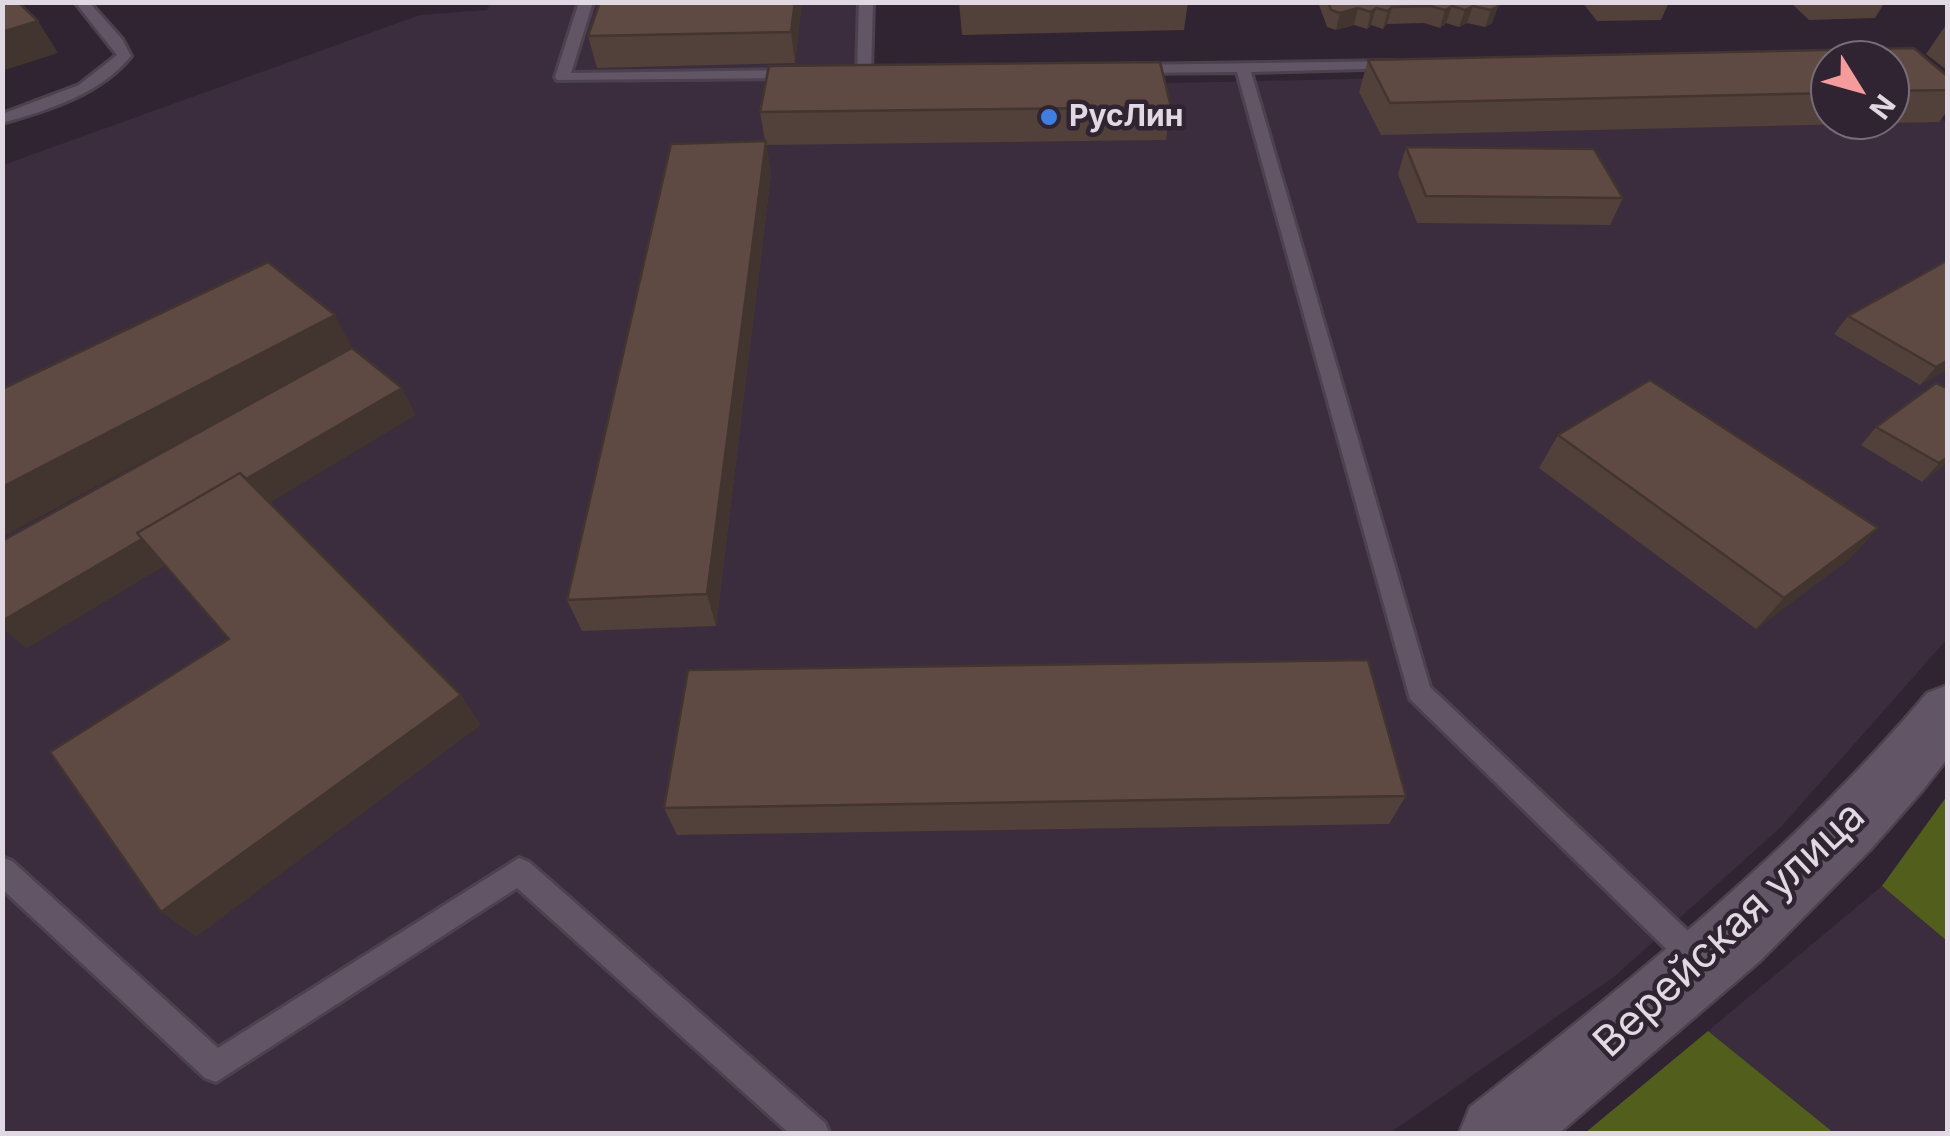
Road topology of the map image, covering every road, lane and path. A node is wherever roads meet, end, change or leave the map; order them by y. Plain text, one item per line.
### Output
1 (81, 2) edge
2 (586, 2) edge
3 (866, 2) edge
4 (1422, 64) edge
5 (1243, 68) junction
6 (1104, 70) edge
7 (865, 73) edge
8 (808, 74) edge
9 (2, 118) edge
10 (1948, 712) edge
11 (2, 870) edge
12 (1702, 964) junction
13 (814, 1134) edge
14 (1497, 1134) edge

1 - 9 lane
2 - 8 lane
3 - 7 lane
4 - 5 lane
5 - 6 lane
5 - 12 lane
10 - 12 street, Верейская улица
11 - 13 lane
12 - 14 street, Верейская улица

